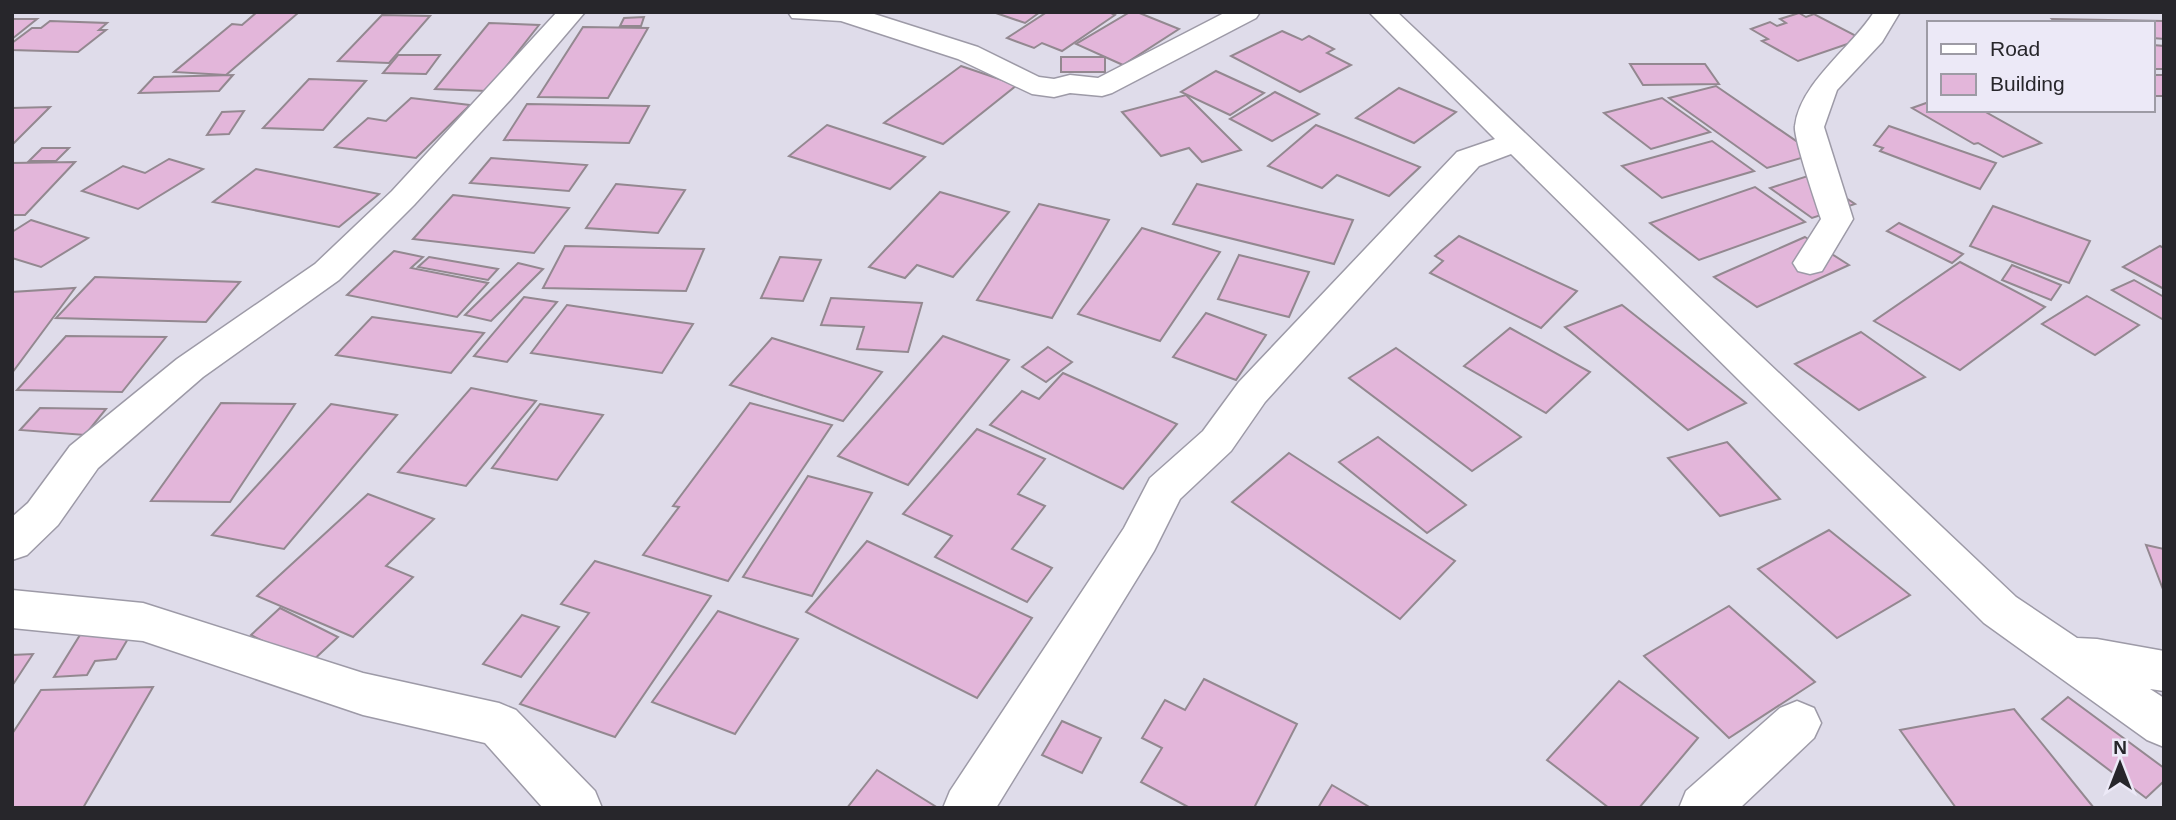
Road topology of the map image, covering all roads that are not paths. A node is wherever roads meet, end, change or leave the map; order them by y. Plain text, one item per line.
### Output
1 (572, 12) edge
2 (801, 12) edge
3 (1247, 12) edge
4 (1382, 12) edge
5 (1888, 12) edge
6 (1516, 142) junction
7 (1810, 262) dead end
8 (12, 543) edge
9 (12, 609) edge
10 (2164, 671) edge
11 (1797, 723) dead end
12 (2164, 726) edge
13 (577, 808) edge
14 (968, 808) edge
15 (1704, 808) edge

1 - 8 street
2 - 3 street
4 - 6 street
5 - 7 street
6 - 12 street
6 - 14 street
9 - 13 street
10 - 12 street
11 - 15 street

